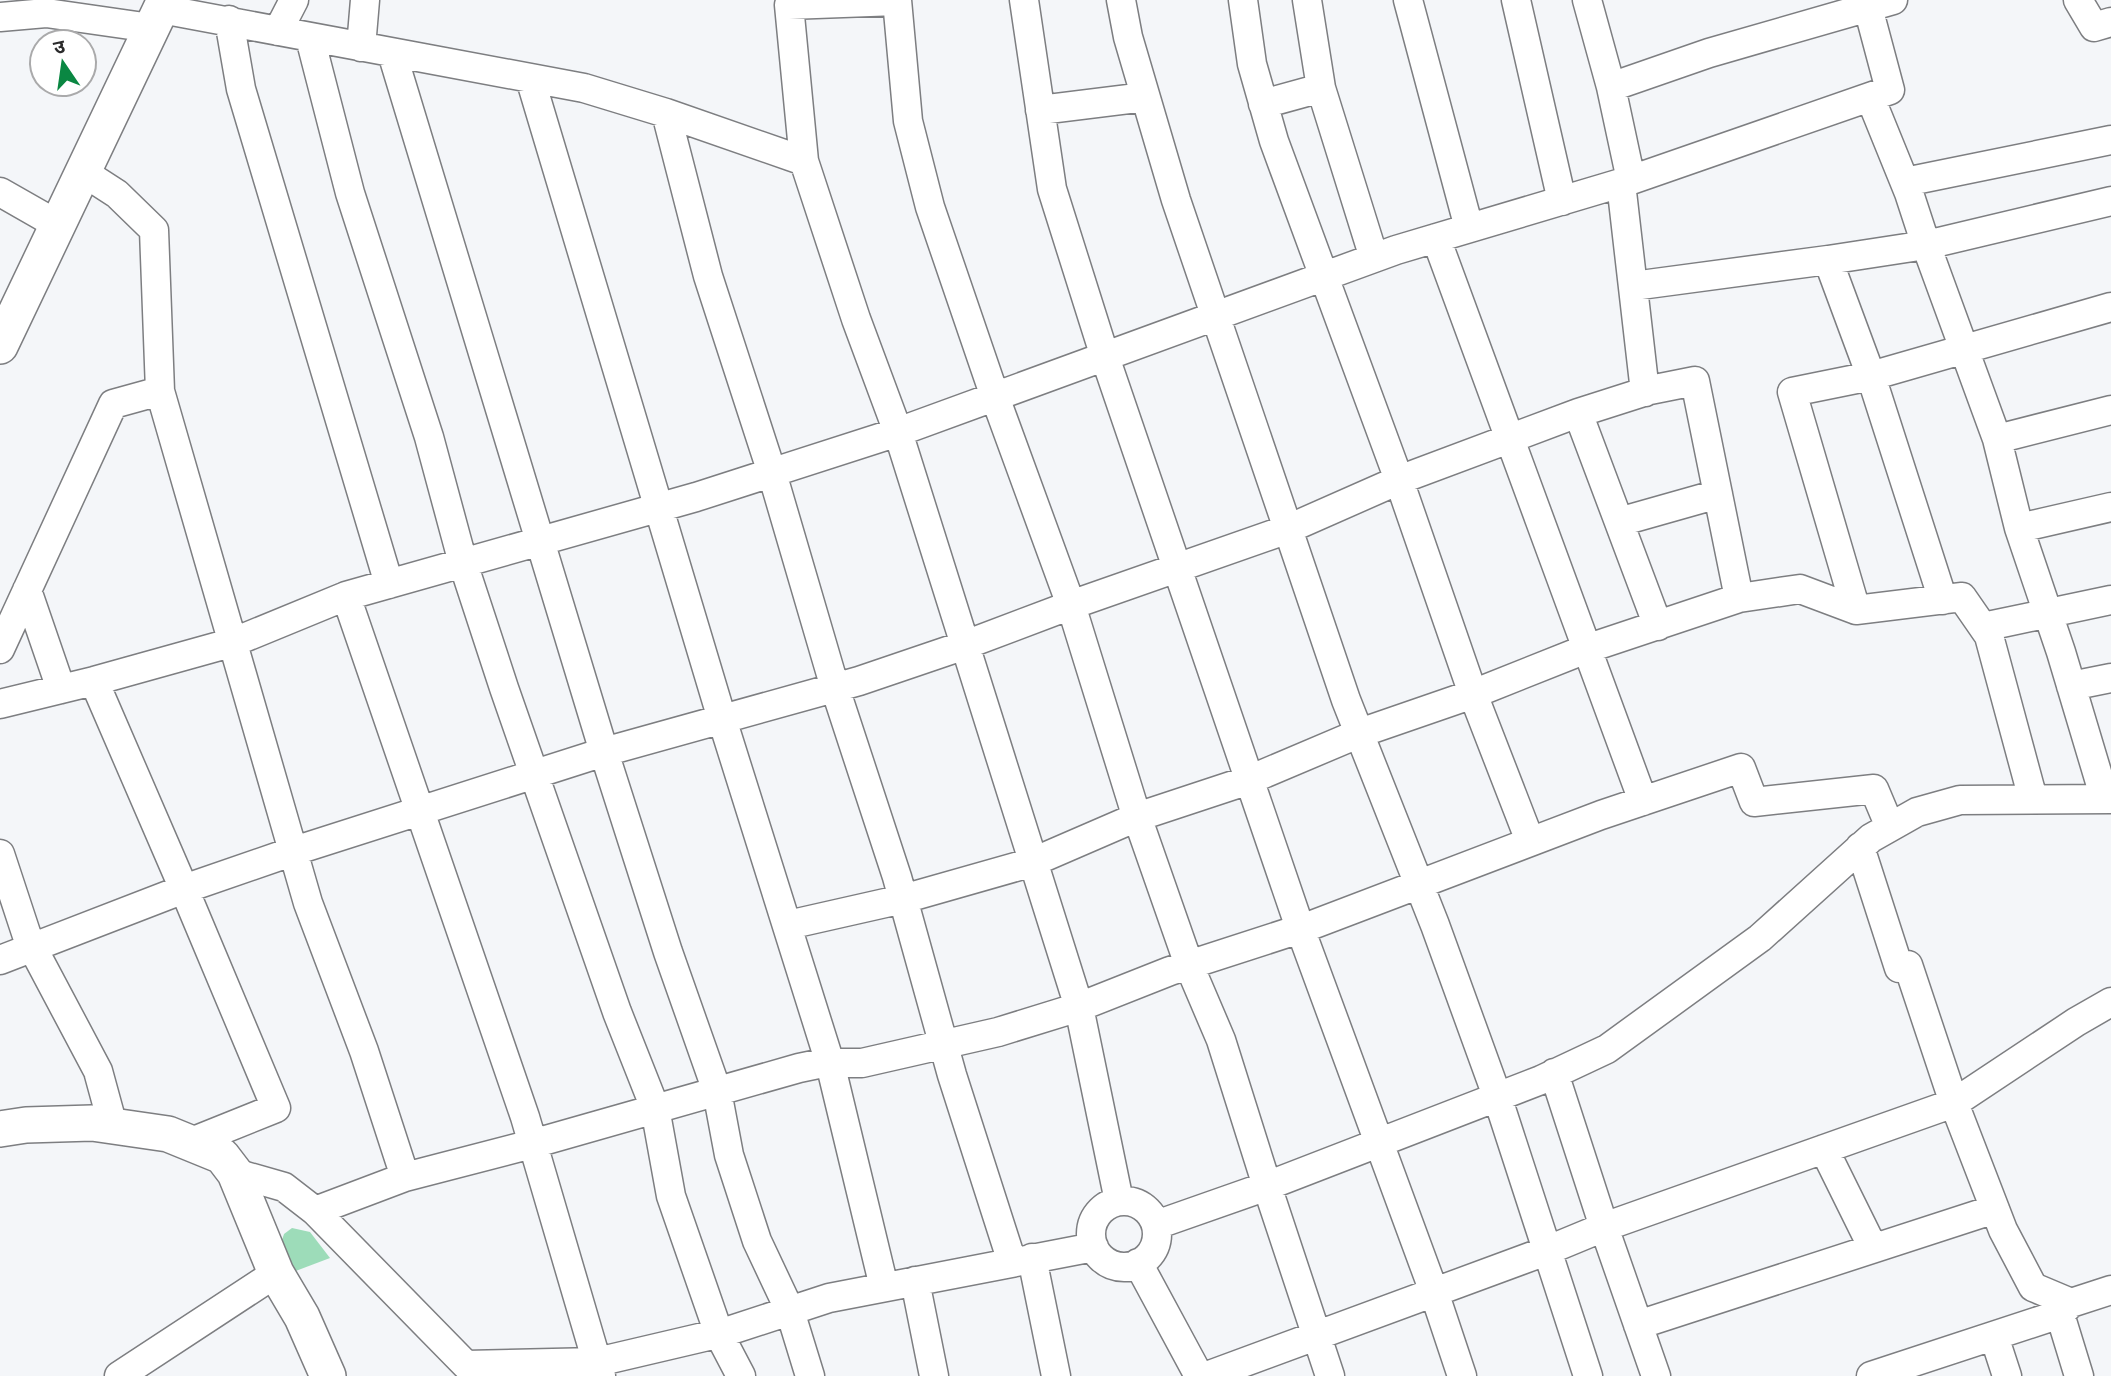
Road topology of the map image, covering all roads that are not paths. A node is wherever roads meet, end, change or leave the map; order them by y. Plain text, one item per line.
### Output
1 (6, 0) edge
2 (295, 0) edge
3 (365, 0) edge
4 (1024, 0) edge
5 (1121, 0) edge
6 (1242, 0) edge
7 (1307, 0) edge
8 (1408, 0) edge
9 (1516, 0) edge
10 (1587, 0) edge
11 (2078, 0) edge
12 (897, 1) edge
13 (1876, 3) edge
14 (159, 12) edge
15 (0, 17) edge
16 (229, 20) junction
17 (2111, 22) edge
18 (278, 31) junction
19 (310, 38) junction
20 (361, 47) junction
21 (392, 53) junction
22 (530, 78) junction
23 (1611, 87) junction
24 (1321, 88) junction
25 (1145, 97) junction
26 (1870, 97) junction
27 (1263, 104) junction
28 (1040, 110) junction
29 (666, 113) junction
30 (2111, 140) edge
31 (804, 161) junction
32 (83, 172) junction
33 (1626, 182) junction
34 (1905, 182) junction
35 (0, 192) edge
36 (1562, 201) junction
37 (2111, 201) edge
38 (58, 225) junction
39 (1469, 228) junction
40 (1436, 238) junction
41 (1926, 244) junction
42 (1374, 258) junction
43 (1828, 260) junction
44 (1322, 277) junction
45 (1633, 286) junction
46 (2111, 307) edge
47 (1216, 316) junction
48 (0, 346) edge
49 (1964, 350) junction
50 (1105, 356) junction
51 (1871, 376) junction
52 (160, 391) junction
53 (1646, 392) junction
54 (995, 397) junction
55 (2111, 410) edge
56 (1578, 413) junction
57 (898, 432) junction
58 (1510, 439) junction
59 (1997, 439) junction
60 (772, 473) junction
61 (1399, 480) junction
62 (1718, 494) junction
63 (658, 508) junction
64 (2111, 508) edge
65 (1619, 522) junction
66 (2019, 528) junction
67 (1288, 529) junction
68 (540, 542) junction
69 (463, 563) junction
70 (1177, 567) junction
71 (389, 584) junction
72 (27, 590) junction
73 (346, 596) junction
74 (1740, 598) junction
75 (1943, 600) junction
76 (2111, 600) edge
77 (1071, 605) junction
78 (1856, 610) junction
79 (2048, 614) junction
80 (1658, 626) junction
81 (1983, 627) junction
82 (234, 642) junction
83 (965, 645) junction
84 (0, 649) edge
85 (1586, 649) junction
86 (2111, 678) edge
87 (93, 681) junction
88 (2071, 686) junction
89 (835, 688) junction
90 (61, 689) junction
91 (1473, 694) junction
92 (0, 704) edge
93 (722, 719) junction
94 (1360, 733) junction
95 (604, 752) junction
96 (534, 775) junction
97 (1249, 780) junction
98 (2033, 799) junction
99 (2108, 799) edge
100 (1643, 801) junction
101 (421, 811) junction
102 (1137, 817) junction
103 (1890, 827) junction
104 (1530, 841) junction
105 (1860, 847) junction
106 (294, 852) junction
107 (0, 854) edge
108 (1033, 862) junction
109 (1419, 882) junction
110 (184, 889) junction
111 (903, 899) junction
112 (788, 925) junction
113 (1300, 928) junction
114 (33, 948) junction
115 (0, 960) edge
116 (1189, 965) junction
117 (2111, 1002) edge
118 (1079, 1007) junction
119 (945, 1044) junction
120 (830, 1063) junction
121 (1554, 1073) junction
122 (717, 1091) junction
123 (1497, 1096) junction
124 (1954, 1102) junction
125 (654, 1108) junction
126 (113, 1126) junction
127 (0, 1129) edge
128 (190, 1143) junction
129 (1377, 1143) junction
130 (533, 1144) junction
131 (1824, 1149) junction
132 (235, 1173) junction
133 (405, 1177) junction
134 (1267, 1186) junction
135 (1119, 1201) junction
136 (1995, 1209) junction
137 (315, 1211) junction
138 (1156, 1225) junction
139 (1604, 1227) junction
140 (1094, 1247) junction
141 (1873, 1248) junction
142 (1546, 1251) junction
143 (1022, 1260) junction
144 (1138, 1263) junction
145 (276, 1273) junction
146 (915, 1281) junction
147 (884, 1287) junction
148 (2111, 1290) edge
149 (1434, 1292) junction
150 (2066, 1309) junction
151 (790, 1311) junction
152 (1638, 1325) junction
153 (719, 1334) junction
154 (1316, 1336) junction
155 (1994, 1336) junction
156 (599, 1369) edge
157 (467, 1371) edge
158 (1889, 1373) edge
159 (120, 1376) edge
160 (328, 1376) edge
161 (741, 1376) edge
162 (810, 1376) edge
163 (934, 1376) edge
164 (1056, 1376) edge
165 (1199, 1376) edge
166 (1207, 1376) edge
167 (1330, 1376) edge
168 (1462, 1376) edge
169 (1588, 1376) edge
170 (1656, 1376) edge
171 (2007, 1376) edge
172 (2079, 1376) edge

1 - 15 street
2 - 18 street
3 - 20 street
4 - 28 street
5 - 25 street
6 - 27 street
7 - 24 street
8 - 39 street
9 - 36 street
10 - 23 street
11 - 17 street
12 - 31 street
12 - 54 street
13 - 23 street
13 - 26 street
14 - 15 street
14 - 16 street
14 - 32 main road
16 - 18 street
16 - 71 street
18 - 19 street
19 - 20 street
19 - 69 street
20 - 21 street
21 - 22 street
21 - 68 street
22 - 29 street
22 - 63 street
23 - 33 street
24 - 27 street
24 - 42 street
25 - 28 street
25 - 47 street
26 - 33 street
26 - 34 street
27 - 44 street
28 - 50 street
29 - 31 street
29 - 60 street
30 - 34 street
31 - 57 street
32 - 38 main road
32 - 52 street
33 - 36 street
33 - 45 street
34 - 41 street
35 - 38 street
36 - 39 street
37 - 41 street
38 - 48 main road
39 - 40 street
40 - 42 street
40 - 58 street
41 - 43 street
41 - 49 street
42 - 44 street
43 - 45 street
43 - 51 street
44 - 47 street
44 - 61 street
45 - 53 street
46 - 49 street
47 - 50 street
47 - 67 street
49 - 51 street
49 - 59 street
50 - 54 street
50 - 70 street
51 - 75 street
51 - 78 street
52 - 72 street
52 - 82 street
53 - 56 street
53 - 62 street
54 - 57 street
54 - 77 street
55 - 59 street
56 - 58 street
56 - 65 street
57 - 60 street
57 - 83 street
58 - 61 street
58 - 85 street
59 - 66 street
60 - 63 street
60 - 89 street
61 - 67 street
61 - 91 street
62 - 65 street
62 - 74 street
63 - 68 street
63 - 93 street
64 - 66 street
65 - 80 street
66 - 79 street
67 - 70 street
67 - 94 street
68 - 69 street
68 - 95 street
69 - 71 street
69 - 96 street
70 - 77 street
70 - 97 street
71 - 73 street
72 - 84 street
72 - 90 street
73 - 82 street
73 - 101 street
74 - 78 street
74 - 80 street
75 - 78 street
75 - 81 street
76 - 79 street
77 - 83 street
77 - 102 street
79 - 81 street
79 - 88 street
80 - 85 street
81 - 98 street
82 - 87 street
82 - 106 street
83 - 89 street
83 - 108 street
85 - 91 street
85 - 100 street
86 - 88 street
87 - 90 street
87 - 110 street
88 - 99 street
89 - 93 street
89 - 111 street
90 - 92 street
91 - 94 street
91 - 104 street
93 - 95 street
93 - 112 street
94 - 97 street
94 - 109 street
95 - 96 street
95 - 122 street
96 - 101 street
96 - 125 street
97 - 102 street
97 - 113 street
98 - 99 street
98 - 103 street
100 - 103 street
100 - 104 street
101 - 106 street
101 - 130 street
102 - 108 street
102 - 116 street
103 - 105 street
104 - 109 street
105 - 121 street
105 - 124 street
106 - 110 street
106 - 133 street
107 - 114 street
108 - 111 street
108 - 118 street
109 - 113 street
109 - 123 street
110 - 114 street
110 - 128 street
111 - 112 street
111 - 119 street
112 - 120 street
113 - 116 street
113 - 129 street
114 - 115 street
114 - 126 street
116 - 118 street
116 - 134 street
117 - 124 street
118 - 119 street
118 - 135 street
119 - 120 street
119 - 143 street
120 - 122 street
120 - 147 street
121 - 123 street
121 - 139 street
122 - 125 street
122 - 151 street
123 - 129 street
123 - 142 street
124 - 131 street
124 - 136 street
125 - 130 street
125 - 153 street
126 - 127 main road
126 - 128 main road
128 - 132 main road
129 - 134 street
129 - 149 street
130 - 133 street
130 - 156 street
131 - 139 street
131 - 141 street
132 - 137 street
132 - 145 main road
133 - 137 street
134 - 138 street
134 - 154 street
135 - 138 street
135 - 140 street
136 - 141 street
136 - 150 street
137 - 157 street
138 - 144 street
139 - 142 street
139 - 152 street
140 - 143 street
140 - 144 street
141 - 152 street
142 - 149 street
142 - 169 street
143 - 146 street
143 - 164 street
144 - 165 street
145 - 159 street
145 - 160 main road
146 - 147 street
146 - 163 street
147 - 151 street
148 - 150 street
149 - 154 street
149 - 168 street
150 - 155 street
150 - 172 street
151 - 153 street
151 - 162 street
152 - 170 street
153 - 156 street
153 - 161 street
154 - 166 street
154 - 167 street
155 - 158 street
155 - 171 street
156 - 157 street

